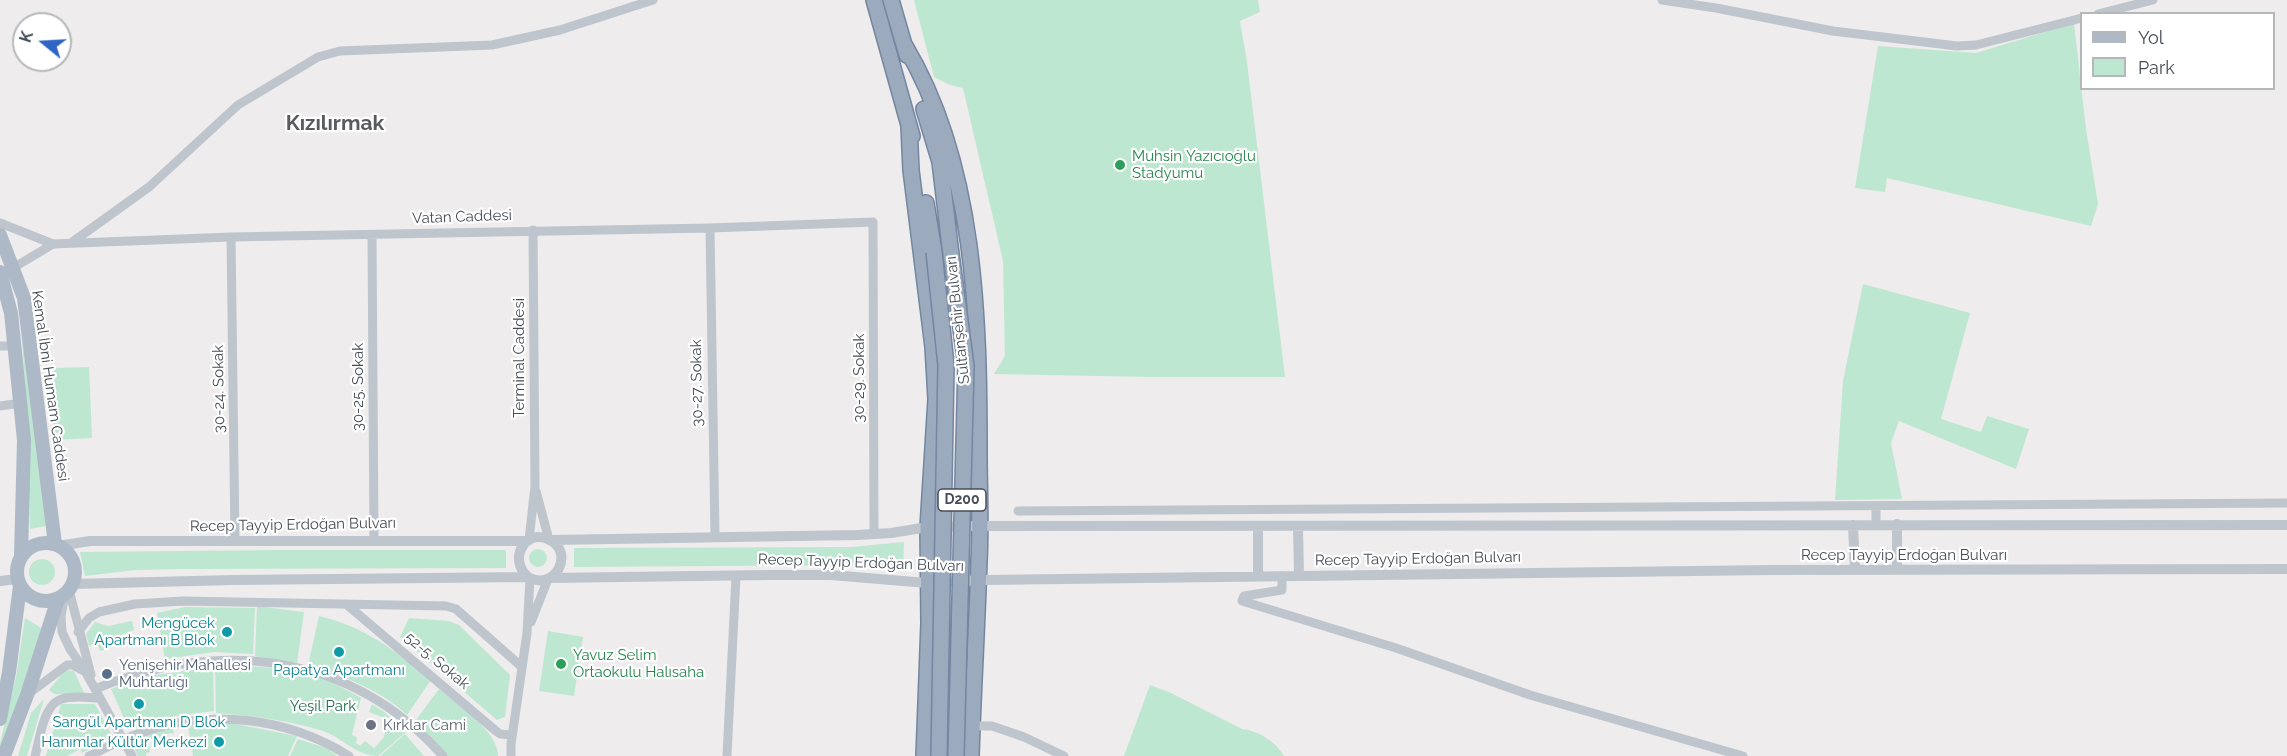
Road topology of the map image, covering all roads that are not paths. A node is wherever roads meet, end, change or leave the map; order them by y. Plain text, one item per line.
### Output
1 (653, 0) edge
2 (874, 0) edge
3 (891, 0) edge
4 (1662, 0) edge
5 (2153, 0) edge
6 (2106, 12) edge
7 (2080, 19) edge
8 (905, 46) junction
9 (909, 126) junction
10 (873, 222) joint
11 (0, 223) edge
12 (710, 228) junction
13 (533, 230) junction
14 (0, 235) edge
15 (372, 235) junction
16 (231, 237) junction
17 (71, 243) junction
18 (53, 244) junction
19 (7, 270) edge
20 (7, 346) edge
21 (21, 403) junction
22 (0, 406) edge
23 (535, 486) junction
24 (2287, 503) edge
25 (1876, 506) junction
26 (1281, 510) junction
27 (1018, 511) dead end
28 (1897, 524) junction
29 (1853, 525) junction
30 (1876, 525) junction
31 (2287, 525) edge
32 (979, 526) junction
33 (1258, 526) junction
34 (1280, 526) junction
35 (1298, 526) junction
36 (928, 527) junction
37 (874, 534) junction
38 (715, 537) junction
39 (374, 539) junction
40 (529, 540) junction
41 (550, 540) junction
42 (235, 541) junction
43 (57, 545) junction
44 (21, 557) junction
45 (1855, 569) junction
46 (2287, 569) edge
47 (1897, 570) junction
48 (736, 576) junction
49 (1258, 576) junction
50 (1282, 576) junction
51 (1299, 576) junction
52 (529, 578) junction
53 (549, 579) junction
54 (978, 580) junction
55 (0, 581) edge
56 (19, 583) junction
57 (927, 583) junction
58 (66, 592) junction
59 (346, 604) junction
60 (78, 632) junction
61 (527, 633) junction
62 (522, 667) junction
63 (85, 671) junction
64 (95, 689) junction
65 (27, 695) junction
66 (100, 698) junction
67 (0, 719) edge
68 (972, 726) junction
69 (123, 739) junction
70 (511, 740) junction
71 (4, 756) edge
72 (35, 756) edge
73 (90, 756) edge
74 (132, 756) edge
75 (349, 756) edge
76 (443, 756) edge
77 (509, 756) edge
78 (727, 756) edge
79 (924, 756) edge
80 (939, 756) edge
81 (956, 756) edge
82 (970, 756) edge
83 (1064, 756) edge
84 (1743, 756) edge

1 - 17 street
2 - 9 highway, Sultanşehir Bulvarı / D200
3 - 8 highway, Sultanşehir Bulvarı / D200
4 - 7 street
5 - 6 street
8 - 32 highway
8 - 81 highway, Sultanşehir Bulvarı / D200, bridge
9 - 36 highway
9 - 80 highway, Sultanşehir Bulvarı / D200, bridge
10 - 12 street, Vatan Caddesi
10 - 37 street, 30-29. Sokak
11 - 18 street, Vatan Caddesi
12 - 13 street, Vatan Caddesi
12 - 38 street, 30-27. Sokak
13 - 15 street, Vatan Caddesi
13 - 23 street, Terminal Caddesi
14 - 19 main road, Kemal İbni Humam Caddesi
15 - 16 street, Vatan Caddesi
15 - 39 street, 30-25. Sokak
16 - 17 street, Vatan Caddesi
16 - 42 street, 30-24. Sokak
17 - 18 street, Vatan Caddesi
18 - 19 street, Vatan Caddesi
19 - 20 main road, Kemal İbni Humam Caddesi
19 - 43 main road, Kemal İbni Humam Caddesi
20 - 21 main road, Kemal İbni Humam Caddesi
21 - 22 street
21 - 44 main road, Kemal İbni Humam Caddesi
23 - 40 street, Terminal Caddesi
23 - 41 street, Terminal Caddesi
24 - 25 street
25 - 26 street
25 - 30 street
26 - 27 street
26 - 34 street
28 - 30 street, Recep Tayyip Erdoğan Bulvarı
28 - 31 street, Recep Tayyip Erdoğan Bulvarı
28 - 47 street
29 - 30 street, Recep Tayyip Erdoğan Bulvarı
29 - 35 street, Recep Tayyip Erdoğan Bulvarı
29 - 45 street
32 - 33 street, Recep Tayyip Erdoğan Bulvarı
32 - 36 street, Recep Tayyip Erdoğan Bulvarı
32 - 54 highway
33 - 34 street, Recep Tayyip Erdoğan Bulvarı
33 - 49 street
34 - 35 street, Recep Tayyip Erdoğan Bulvarı
35 - 51 street
36 - 37 street, Recep Tayyip Erdoğan Bulvarı
36 - 57 highway
37 - 38 street, Recep Tayyip Erdoğan Bulvarı
38 - 41 street, Recep Tayyip Erdoğan Bulvarı
39 - 40 street, Recep Tayyip Erdoğan Bulvarı
39 - 42 street, Recep Tayyip Erdoğan Bulvarı
40 - 41 street
40 - 52 street
41 - 53 street
42 - 43 street, Recep Tayyip Erdoğan Bulvarı
43 - 44 main road
43 - 58 main road
44 - 56 main road
45 - 47 street, Recep Tayyip Erdoğan Bulvarı
45 - 51 street, Recep Tayyip Erdoğan Bulvarı
46 - 47 street, Recep Tayyip Erdoğan Bulvarı
48 - 53 street, Recep Tayyip Erdoğan Bulvarı
48 - 57 street, Recep Tayyip Erdoğan Bulvarı
48 - 78 street
49 - 50 street, Recep Tayyip Erdoğan Bulvarı
49 - 54 street, Recep Tayyip Erdoğan Bulvarı
50 - 51 street, Recep Tayyip Erdoğan Bulvarı
50 - 84 street
52 - 53 street
52 - 58 street
52 - 61 street
53 - 61 street
54 - 57 street, Recep Tayyip Erdoğan Bulvarı
54 - 68 highway
55 - 56 street
56 - 58 main road
56 - 67 main road
57 - 79 highway
58 - 60 street
58 - 63 street
58 - 65 main road
59 - 60 street
59 - 62 street
59 - 70 street, 52-5. Sokak
60 - 64 street
61 - 62 street
62 - 70 street
63 - 64 street
63 - 65 street
64 - 66 street
64 - 76 street
65 - 71 main road
66 - 69 street
66 - 72 street
68 - 82 highway
68 - 83 street
69 - 73 street
69 - 74 street
69 - 75 street
70 - 77 street

